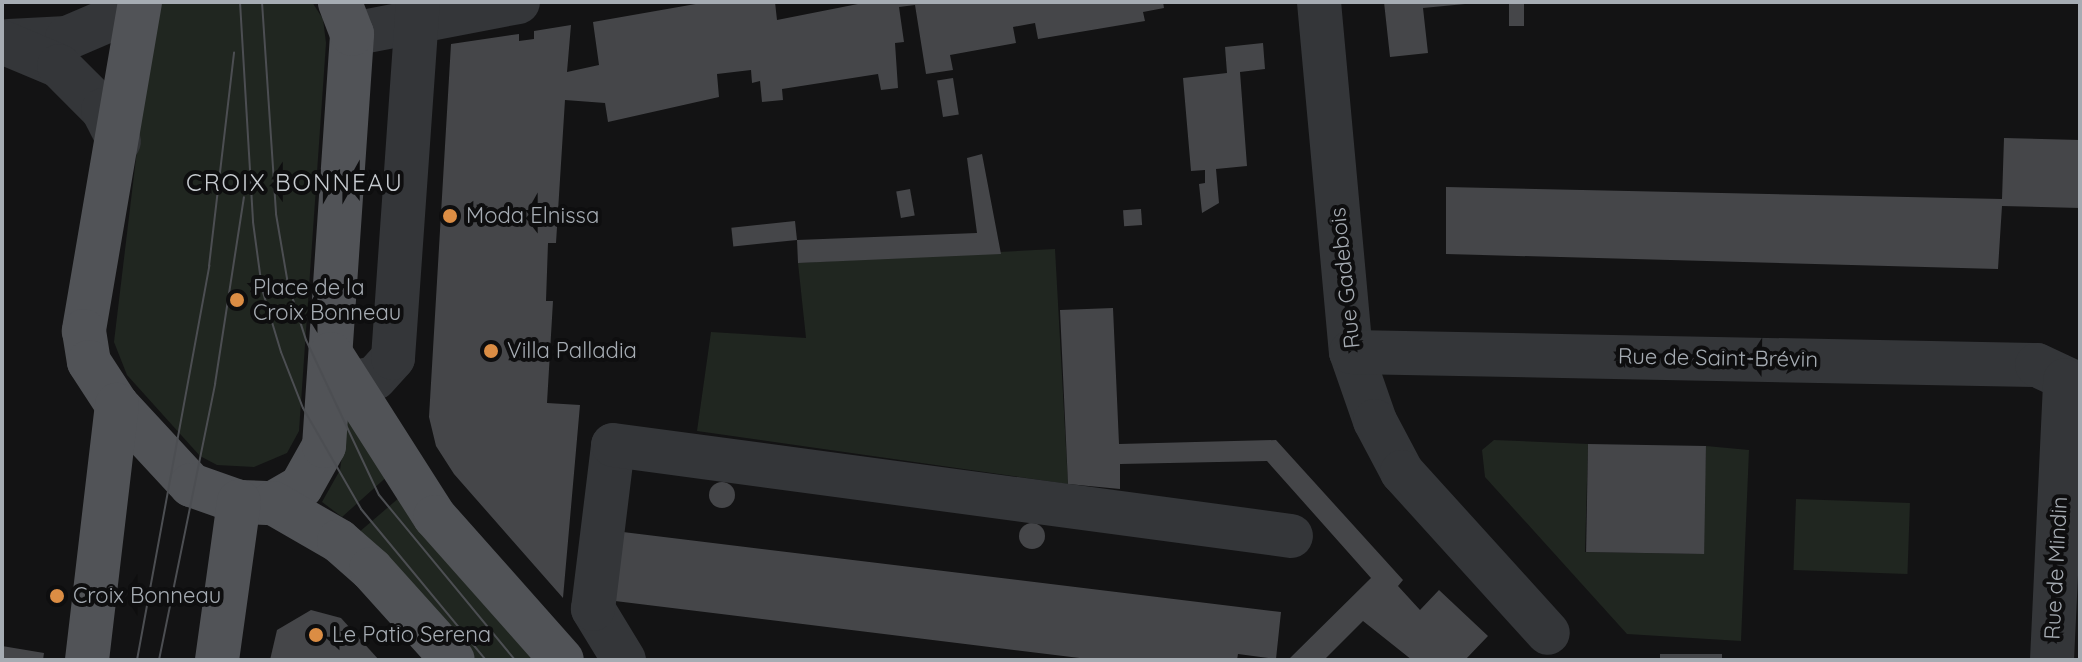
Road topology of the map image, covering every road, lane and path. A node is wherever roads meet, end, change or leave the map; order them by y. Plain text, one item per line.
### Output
1 (518, 2) edge
2 (1319, 2) edge
3 (138, 5) edge
4 (418, 10) edge
5 (346, 18) edge
6 (2, 42) edge
7 (119, 141) junction
8 (1351, 352) junction
9 (340, 368) junction
10 (2072, 382) edge
11 (117, 405) junction
12 (256, 502) junction
13 (1291, 536) dead end
14 (1548, 633) dead end
15 (87, 660) edge
16 (217, 660) edge
17 (453, 660) edge
18 (562, 660) edge
19 (624, 660) edge
20 (2052, 660) edge

1 - 4 street
2 - 8 street, Rue Gadebois
3 - 6 street
3 - 7 main road
4 - 5 street
4 - 9 street
5 - 9 main road
6 - 7 street
7 - 11 main road
8 - 10 street, Rue de Saint-Brévin
8 - 14 street, Rue Gadebois
9 - 12 main road
9 - 18 main road
10 - 20 street, Rue de Mindin
11 - 12 main road
11 - 15 main road
12 - 16 main road
12 - 17 main road
13 - 19 street

